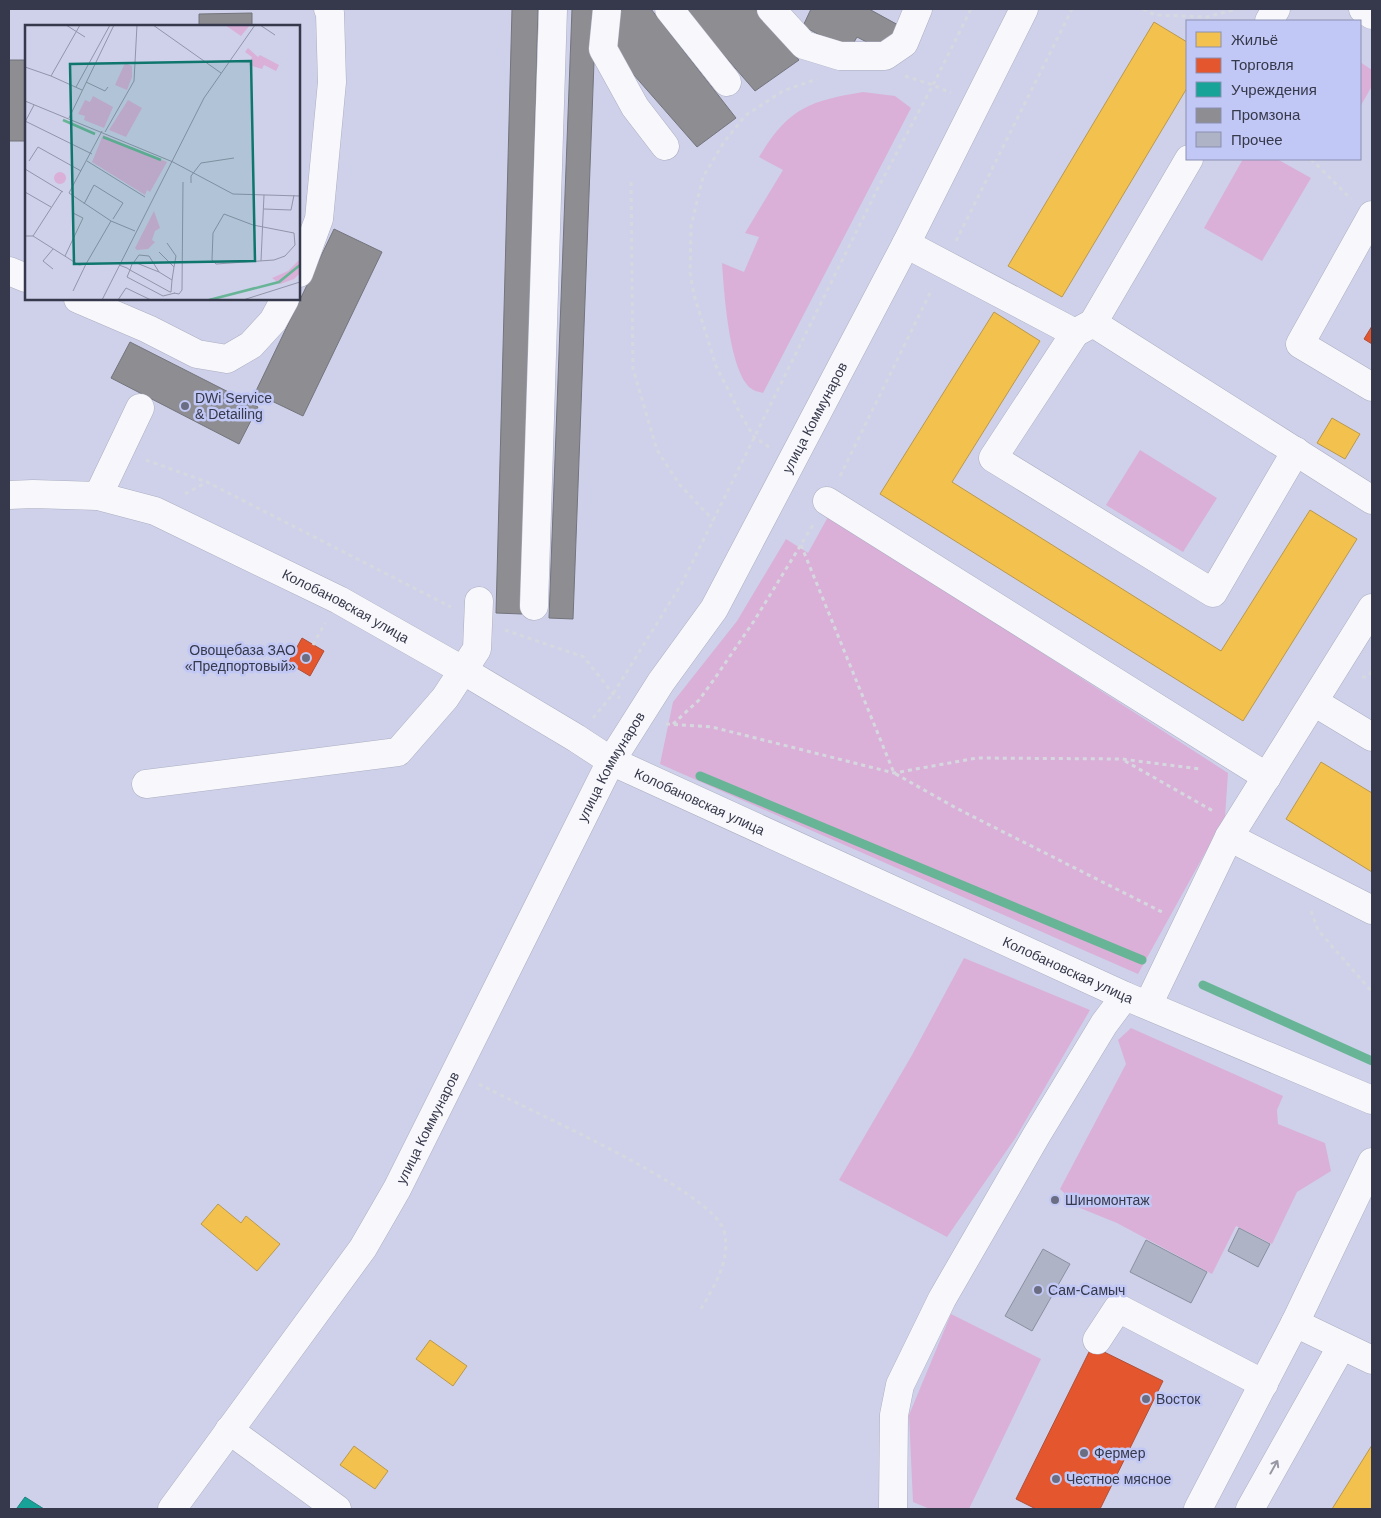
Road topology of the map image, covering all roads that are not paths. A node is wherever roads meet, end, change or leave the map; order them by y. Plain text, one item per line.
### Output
1 (328, 9) edge
2 (553, 9) edge
3 (606, 9) edge
4 (669, 9) edge
5 (772, 9) edge
6 (918, 9) edge
7 (1024, 9) edge
8 (1276, 9) edge
9 (1363, 9) edge
10 (1372, 15) edge
11 (1269, 20) edge
12 (727, 82) dead end
13 (665, 146) dead end
14 (1188, 160) edge
15 (1371, 216) edge
16 (906, 244) junction
17 (300, 270) edge
18 (9, 271) edge
19 (25, 278) edge
20 (80, 300) edge
21 (284, 300) edge
22 (1084, 328) junction
23 (1372, 387) edge
24 (140, 408) dead end
25 (1296, 451) junction
26 (9, 495) edge
27 (98, 496) junction
28 (1372, 500) edge
29 (827, 502) road end
30 (534, 606) dead end
31 (1372, 608) edge
32 (479, 611) road end
33 (464, 671) junction
34 (1314, 702) junction
35 (1372, 737) edge
36 (611, 761) junction
37 (1267, 777) junction
38 (146, 784) dead end
39 (1229, 836) junction
40 (1372, 910) edge
41 (1136, 1001) junction
42 (1372, 1100) edge
43 (1372, 1162) edge
44 (1295, 1323) junction
45 (1097, 1340) dead end
46 (1341, 1347) junction
47 (1372, 1360) edge
48 (1264, 1384) junction
49 (230, 1430) junction
50 (172, 1509) edge
51 (337, 1509) edge
52 (893, 1509) edge
53 (1198, 1509) edge
54 (1250, 1509) edge

1 - 17 street
2 - 30 street
3 - 13 street
4 - 12 street
5 - 6 street
7 - 16 street, улица Коммунаров
8 - 11 street
9 - 10 street
14 - 22 street
15 - 23 street
16 - 22 street
16 - 36 street, улица Коммунаров
18 - 19 street
20 - 21 street
22 - 25 street
22 - 25 street
24 - 27 street
25 - 28 street
26 - 27 street, Колобановская улица
27 - 33 street, Колобановская улица
29 - 37 street
31 - 34 street
32 - 33 street
33 - 36 street, Колобановская улица
33 - 38 street
34 - 35 street
34 - 37 street
36 - 41 street, Колобановская улица
36 - 49 street, улица Коммунаров
37 - 39 street
39 - 40 street
39 - 41 street
41 - 42 street, Колобановская улица
41 - 52 street
43 - 44 street
44 - 46 street
44 - 48 street
45 - 48 street
46 - 47 street
54 -> 46 street
48 - 53 street
49 - 50 street, улица Коммунаров
49 - 51 street

